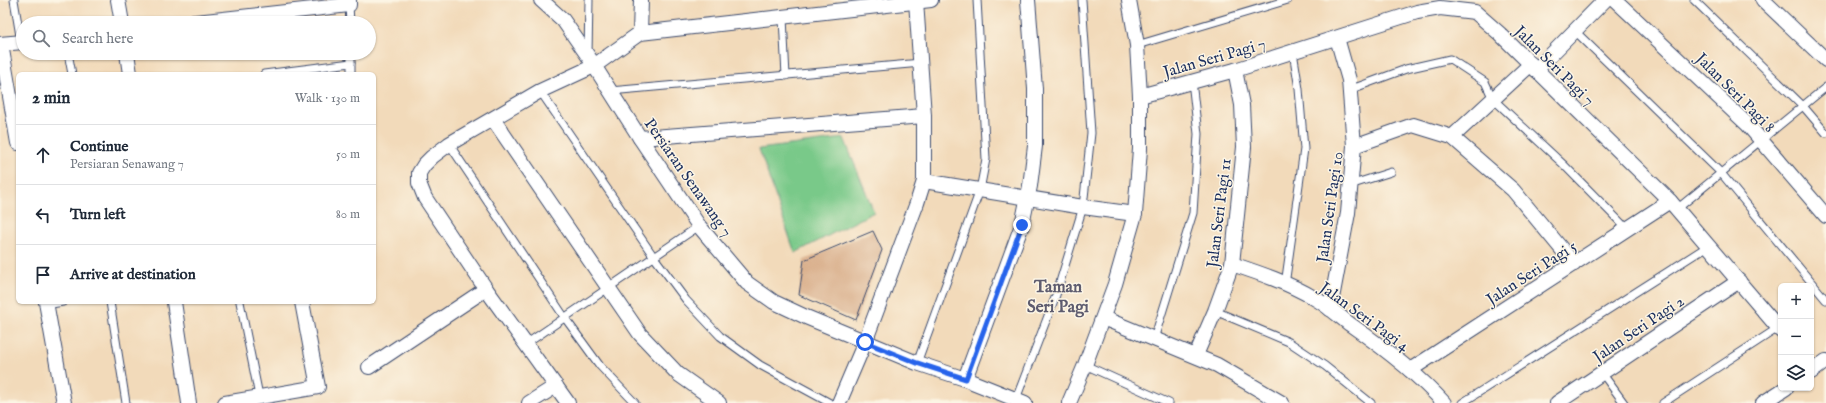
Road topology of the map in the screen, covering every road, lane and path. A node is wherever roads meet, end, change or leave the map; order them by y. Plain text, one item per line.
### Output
1 (14, 0) edge
2 (118, 0) edge
3 (541, 0) edge
4 (589, 0) edge
5 (641, 0) edge
6 (931, 0) edge
7 (977, 0) edge
8 (1028, 0) edge
9 (1082, 0) edge
10 (1129, 0) edge
11 (1288, 0) edge
12 (1606, 0) edge
13 (1615, 0) edge
14 (1694, 0) edge
15 (1763, 0) edge
16 (349, 2) edge
17 (916, 2) junction
18 (1473, 6) edge
19 (17, 16) edge
20 (121, 16) edge
21 (241, 16) edge
22 (350, 16) edge
23 (784, 18) junction
24 (1575, 31) junction
25 (640, 33) junction
26 (1337, 38) junction
27 (16, 43) edge
28 (0, 44) edge
29 (1137, 45) junction
30 (1293, 52) junction
31 (69, 60) edge
32 (128, 60) edge
33 (1826, 60) edge
34 (591, 61) junction
35 (351, 63) joint
36 (921, 63) junction
37 (1534, 67) junction
38 (1235, 70) junction
39 (72, 72) edge
40 (130, 72) edge
41 (280, 72) edge
42 (351, 72) edge
43 (786, 76) junction
44 (1192, 81) junction
45 (1826, 87) edge
46 (1349, 90) junction
47 (540, 91) junction
48 (610, 91) junction
49 (1140, 96) junction
50 (1493, 99) junction
51 (1803, 106) junction
52 (924, 116) junction
53 (493, 119) junction
54 (16, 132) edge
55 (1826, 133) edge
56 (1452, 137) junction
57 (640, 138) junction
58 (1761, 140) junction
59 (450, 144) junction
60 (1354, 146) junction
61 (1391, 172) dead end
62 (1721, 173) junction
63 (924, 181) junction
64 (1350, 185) junction
65 (980, 190) junction
66 (1028, 198) junction
67 (1673, 205) junction
68 (1083, 207) junction
69 (1135, 214) junction
70 (1826, 216) edge
71 (699, 226) junction
72 (1627, 229) junction
73 (1708, 246) junction
74 (654, 257) junction
75 (1232, 264) junction
76 (1574, 264) junction
77 (1739, 281) junction
78 (1285, 285) junction
79 (486, 289) junction
80 (609, 289) junction
81 (1826, 300) edge
82 (46, 304) edge
83 (110, 304) edge
84 (174, 304) edge
85 (240, 304) edge
86 (302, 304) edge
87 (1330, 309) junction
88 (1215, 311) junction
89 (565, 318) junction
90 (1103, 318) junction
91 (1778, 328) edge
92 (1778, 331) edge
93 (1154, 339) junction
94 (865, 342) junction
95 (526, 344) junction
96 (1196, 355) junction
97 (1826, 361) edge
98 (917, 363) junction
99 (1085, 365) junction
100 (369, 367) dead end
101 (1410, 370) junction
102 (1816, 370) edge
103 (1602, 373) junction
104 (966, 379) junction
105 (556, 386) junction
106 (1781, 391) edge
107 (259, 396) junction
108 (1020, 401) edge
109 (64, 403) edge
110 (126, 403) edge
111 (189, 403) edge
112 (225, 403) edge
113 (529, 403) edge
114 (568, 403) edge
115 (635, 403) edge
116 (719, 403) edge
117 (830, 403) edge
118 (839, 403) edge
119 (1069, 403) edge
120 (1169, 403) edge
121 (1282, 403) edge
122 (1371, 403) edge
123 (1444, 403) edge
124 (1462, 403) edge
125 (1557, 403) edge
126 (1624, 403) edge
127 (1663, 403) edge
128 (1763, 403) edge

1 - 19 lane
2 - 20 street
3 - 34 street, Persiaran Senawang 7
4 - 34 lane
5 - 25 street
6 - 17 street
7 - 65 lane
8 - 66 street
9 - 68 lane
10 - 29 street
11 - 29 lane
12 - 24 street
13 - 58 street, Jalan Seri Pagi 8
14 - 51 lane
15 - 33 street
16 - 21 street
16 - 22 lane
17 - 23 street
17 - 36 street
18 - 26 street, Jalan Seri Pagi 7
18 - 37 street, Jalan Seri Pagi 7
23 - 25 street
23 - 43 lane
24 - 37 street
24 - 62 lane
25 - 34 street
26 - 30 street, Jalan Seri Pagi 7
26 - 46 street, Jalan Seri Pagi 10
27 - 28 street
28 - 54 street
29 - 49 street
30 - 38 street, Jalan Seri Pagi 7
30 - 78 lane
31 - 39 lane
32 - 40 street
34 - 47 street
34 - 48 street, Persiaran Senawang 7
35 - 41 lane
35 - 42 lane
36 - 43 lane
36 - 52 street
37 - 50 street
37 - 67 street, Jalan Seri Pagi 7
38 - 44 street, Jalan Seri Pagi 7
38 - 75 street, Jalan Seri Pagi 11
43 - 48 lane
44 - 49 street, Jalan Seri Pagi 7
44 - 93 lane
45 - 51 lane
46 - 50 lane
46 - 60 street, Jalan Seri Pagi 10
47 - 53 street
47 - 74 lane
48 - 57 street, Persiaran Senawang 7
49 - 69 street
50 - 56 street
50 - 72 lane
51 - 55 lane
51 - 58 lane
52 - 57 street
52 - 63 street
53 - 59 street
53 - 80 street
56 - 60 street
56 - 76 street
57 - 71 street, Persiaran Senawang 7
58 - 62 lane
58 - 70 street, Jalan Seri Pagi 8
59 - 79 street
59 - 89 lane
60 - 64 street, Jalan Seri Pagi 10
61 - 64 lane
62 - 67 lane
62 - 81 lane
63 - 65 street
63 - 94 street
64 - 87 street, Jalan Seri Pagi 10
65 - 66 street
65 - 98 lane
66 - 68 street
66 - 104 street
67 - 72 street, Jalan Seri Pagi 5
67 - 73 street, Jalan Seri Pagi 7
68 - 69 street
68 - 108 lane
69 - 90 street
71 - 74 lane
71 - 94 street, Persiaran Senawang 7
72 - 76 street, Jalan Seri Pagi 5
73 - 77 street, Jalan Seri Pagi 7
73 - 124 lane
74 - 80 lane
74 - 117 lane
75 - 78 street, Jalan Seri Pagi 4
75 - 88 street, Jalan Seri Pagi 11
76 - 101 street, Jalan Seri Pagi 5
77 - 91 street, Jalan Seri Pagi 7
77 - 103 street, Jalan Seri Pagi 2
78 - 87 street, Jalan Seri Pagi 4
79 - 95 street
79 - 100 street
80 - 89 lane
80 - 116 street
82 - 109 street
83 - 110 lane
84 - 111 street
85 - 107 lane
86 - 107 street
87 - 101 street, Jalan Seri Pagi 4
88 - 96 street, Jalan Seri Pagi 11
88 - 122 lane
89 - 95 lane
89 - 115 lane
90 - 93 street
90 - 99 street
92 - 127 lane
93 - 96 street
94 - 98 street, Persiaran Senawang 7
94 - 118 street
95 - 105 street
96 - 121 street
97 - 102 street
98 - 104 street, Persiaran Senawang 7
99 - 119 street
99 - 120 lane
101 - 123 street, Jalan Seri Pagi 4
103 - 125 street, Jalan Seri Pagi 2
103 - 126 lane
104 - 108 street, Persiaran Senawang 7
105 - 113 street
105 - 114 street
106 - 128 street
107 - 112 street

